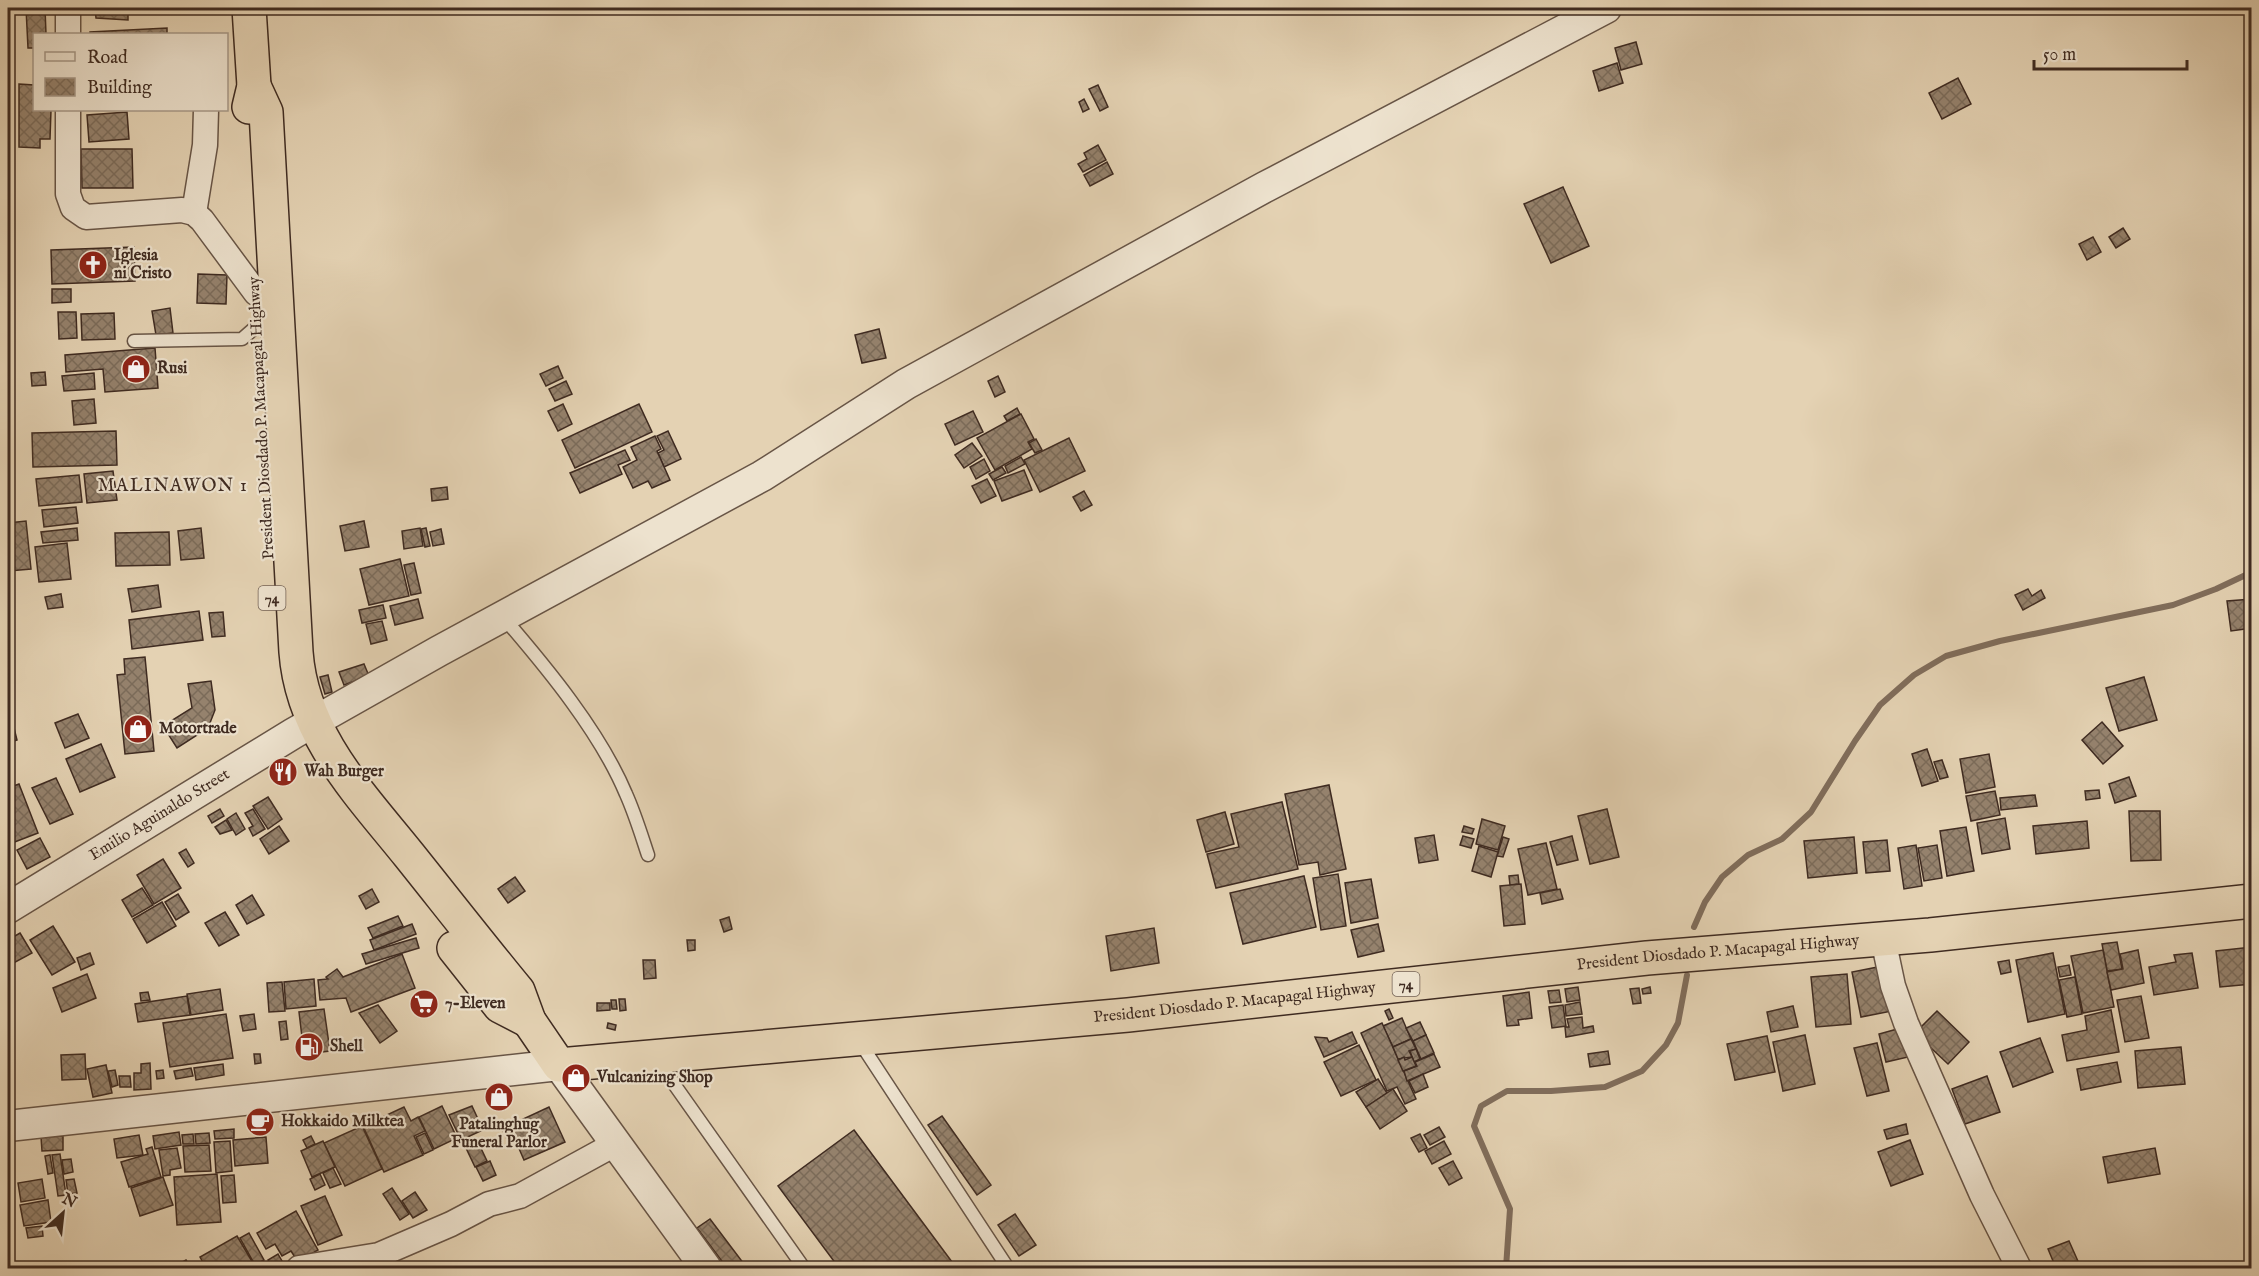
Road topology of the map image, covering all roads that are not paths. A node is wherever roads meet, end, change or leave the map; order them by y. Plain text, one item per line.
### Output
1 (68, 8) edge
2 (249, 8) edge
3 (1606, 8) edge
4 (68, 33) edge
5 (254, 86) junction
6 (68, 111) edge
7 (206, 111) edge
8 (194, 213) junction
9 (256, 293) junction
10 (258, 325) junction
11 (134, 341) dead end
12 (270, 373) junction
13 (503, 616) junction
14 (303, 727) junction
15 (648, 855) dead end
16 (2252, 901) edge
17 (8, 908) edge
18 (1883, 939) junction
19 (858, 1040) junction
20 (654, 1057) junction
21 (560, 1065) junction
22 (8, 1126) edge
23 (615, 1144) junction
24 (299, 1269) edge
25 (706, 1269) edge
26 (804, 1269) edge
27 (1008, 1269) edge
28 (2019, 1269) edge

1 - 4 street
2 - 5 highway, President Diosdado P. Macapagal Highway / 74
3 - 13 street, Emilio Aguinaldo Street
5 - 9 highway, President Diosdado P. Macapagal Highway / 74
5 - 12 highway, President Diosdado P. Macapagal Highway / 74
6 - 8 street
7 - 8 street
8 - 9 street
9 - 10 highway, President Diosdado P. Macapagal Highway / 74
10 - 11 lane
10 - 12 highway, President Diosdado P. Macapagal Highway / 74
12 - 14 highway, President Diosdado P. Macapagal Highway / 74
13 - 14 street, Emilio Aguinaldo Street
13 - 15 lane
14 - 17 street, Emilio Aguinaldo Street
14 - 21 highway, President Diosdado P. Macapagal Highway / 74
16 - 18 highway, President Diosdado P. Macapagal Highway / 74
18 - 19 highway, President Diosdado P. Macapagal Highway / 74
18 - 28 street
19 - 20 highway, President Diosdado P. Macapagal Highway / 74
19 - 27 lane
20 - 21 highway, President Diosdado P. Macapagal Highway / 74
20 - 26 lane
21 - 22 street
21 - 23 street
23 - 24 street
23 - 25 street

